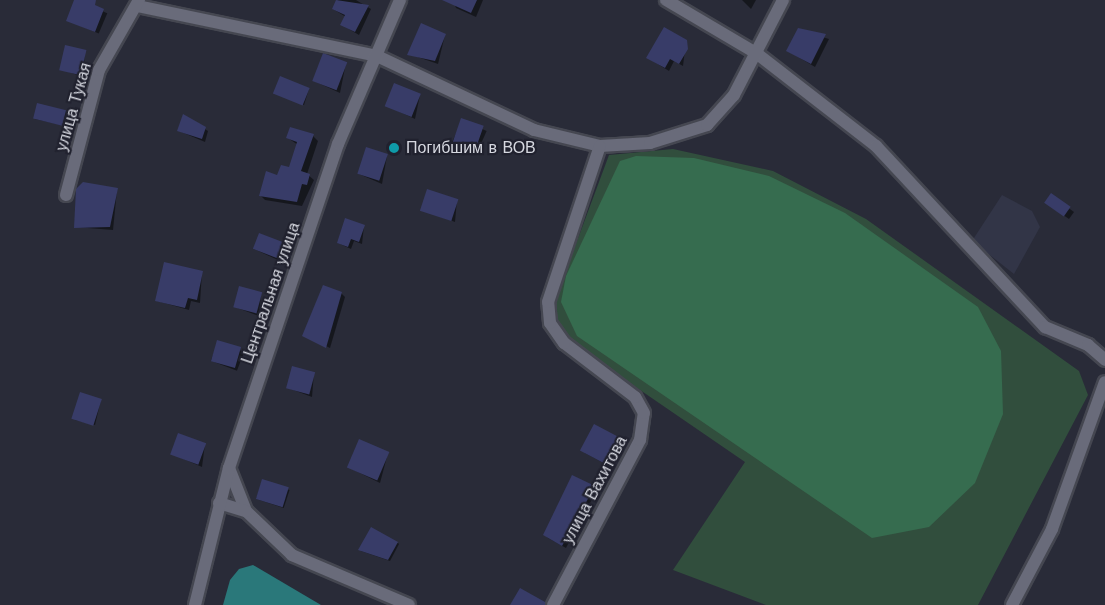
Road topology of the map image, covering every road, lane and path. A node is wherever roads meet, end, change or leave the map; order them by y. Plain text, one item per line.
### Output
1 (400, 0) edge
2 (666, 0) edge
3 (783, 0) edge
4 (138, 3) edge
5 (756, 53) junction
6 (376, 56) junction
7 (600, 146) junction
8 (66, 195) dead end
9 (1105, 360) edge
10 (1105, 382) edge
11 (229, 468) junction
12 (219, 503) junction
13 (246, 511) junction
14 (195, 605) edge
15 (409, 605) edge
16 (553, 605) edge
17 (1012, 605) edge

1 - 6 street, Центральная улица
2 - 5 street
3 - 5 street
4 - 6 street
4 - 8 street, улица Тукая
5 - 7 street
5 - 9 street
6 - 7 street
6 - 11 street, Центральная улица
7 - 16 street, улица Вахитова
10 - 17 street
11 - 12 street, Центральная улица
11 - 13 street
12 - 13 street
12 - 14 street, Центральная улица
13 - 15 street

